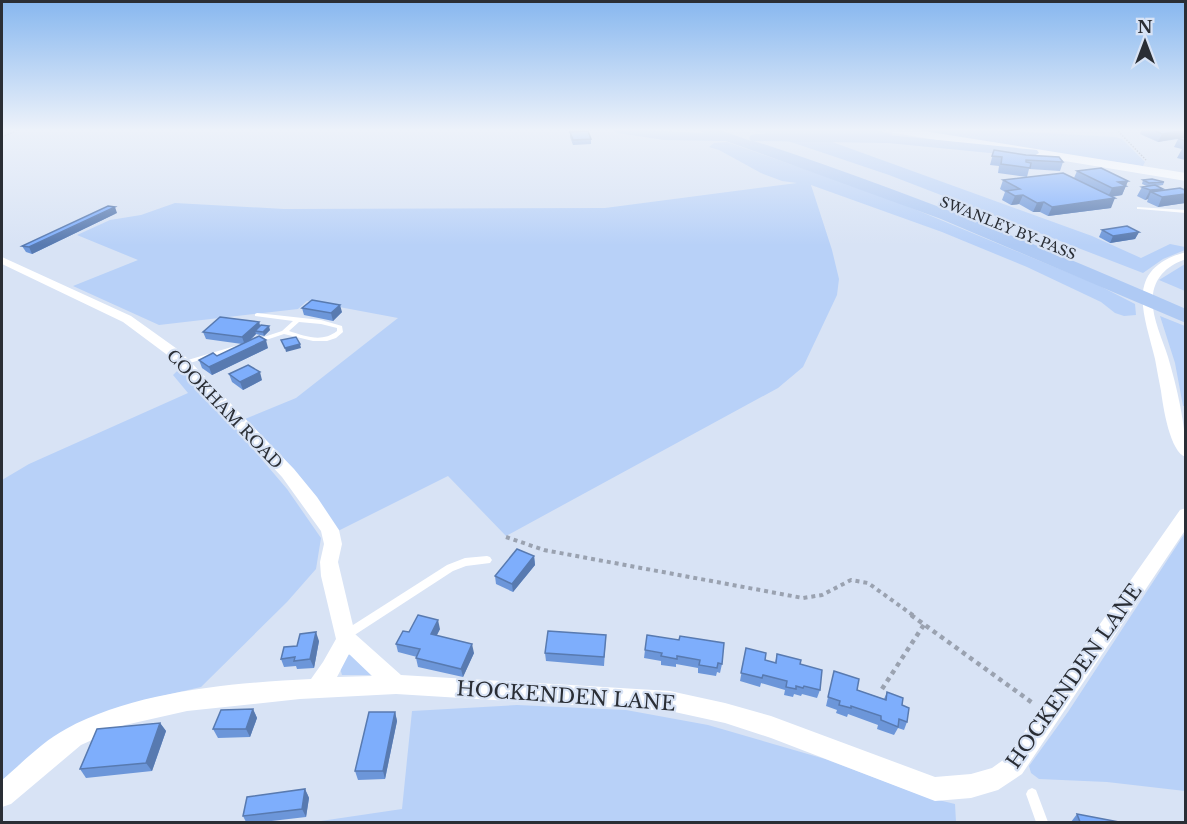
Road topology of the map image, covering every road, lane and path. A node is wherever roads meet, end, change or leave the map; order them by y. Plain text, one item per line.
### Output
1 (817, 167) edge
2 (850, 167) edge
3 (1124, 167) edge
4 (1146, 167) edge
5 (1146, 171) junction
6 (1185, 177) edge
7 (1139, 208) dead end
8 (1185, 212) edge
9 (1185, 255) edge
10 (2, 260) edge
11 (1129, 285) junction
12 (1182, 308) edge
13 (257, 315) dead end
14 (298, 320) junction
15 (284, 332) junction
16 (183, 363) junction
17 (1185, 452) edge
18 (1185, 514) edge
19 (506, 537) dead end
20 (487, 560) dead end
21 (925, 623) junction
22 (345, 637) junction
23 (396, 684) junction
24 (317, 688) junction
25 (882, 689) dead end
26 (1050, 716) junction
27 (1032, 794) dead end
28 (2, 795) edge
29 (1042, 822) edge

1 - 11 highway, SWANLEY BY-PASS
2 - 11 highway, SWANLEY BY-PASS
3 - 5 main road
4 - 5 path
5 - 6 main road
7 - 8 lane
9 - 17 street
10 - 16 street, COOKHAM ROAD
11 - 12 highway
13 - 14 lane
14 - 15 lane
14 - 15 lane
15 - 16 lane
16 - 22 street, COOKHAM ROAD
18 - 26 street, HOCKENDEN LANE
19 - 21 path
20 - 22 lane
21 - 25 path
21 - 26 path
22 - 23 street
22 - 24 street
23 - 24 street, HOCKENDEN LANE
23 - 26 street, HOCKENDEN LANE
24 - 28 street, HOCKENDEN LANE
27 - 29 lane

